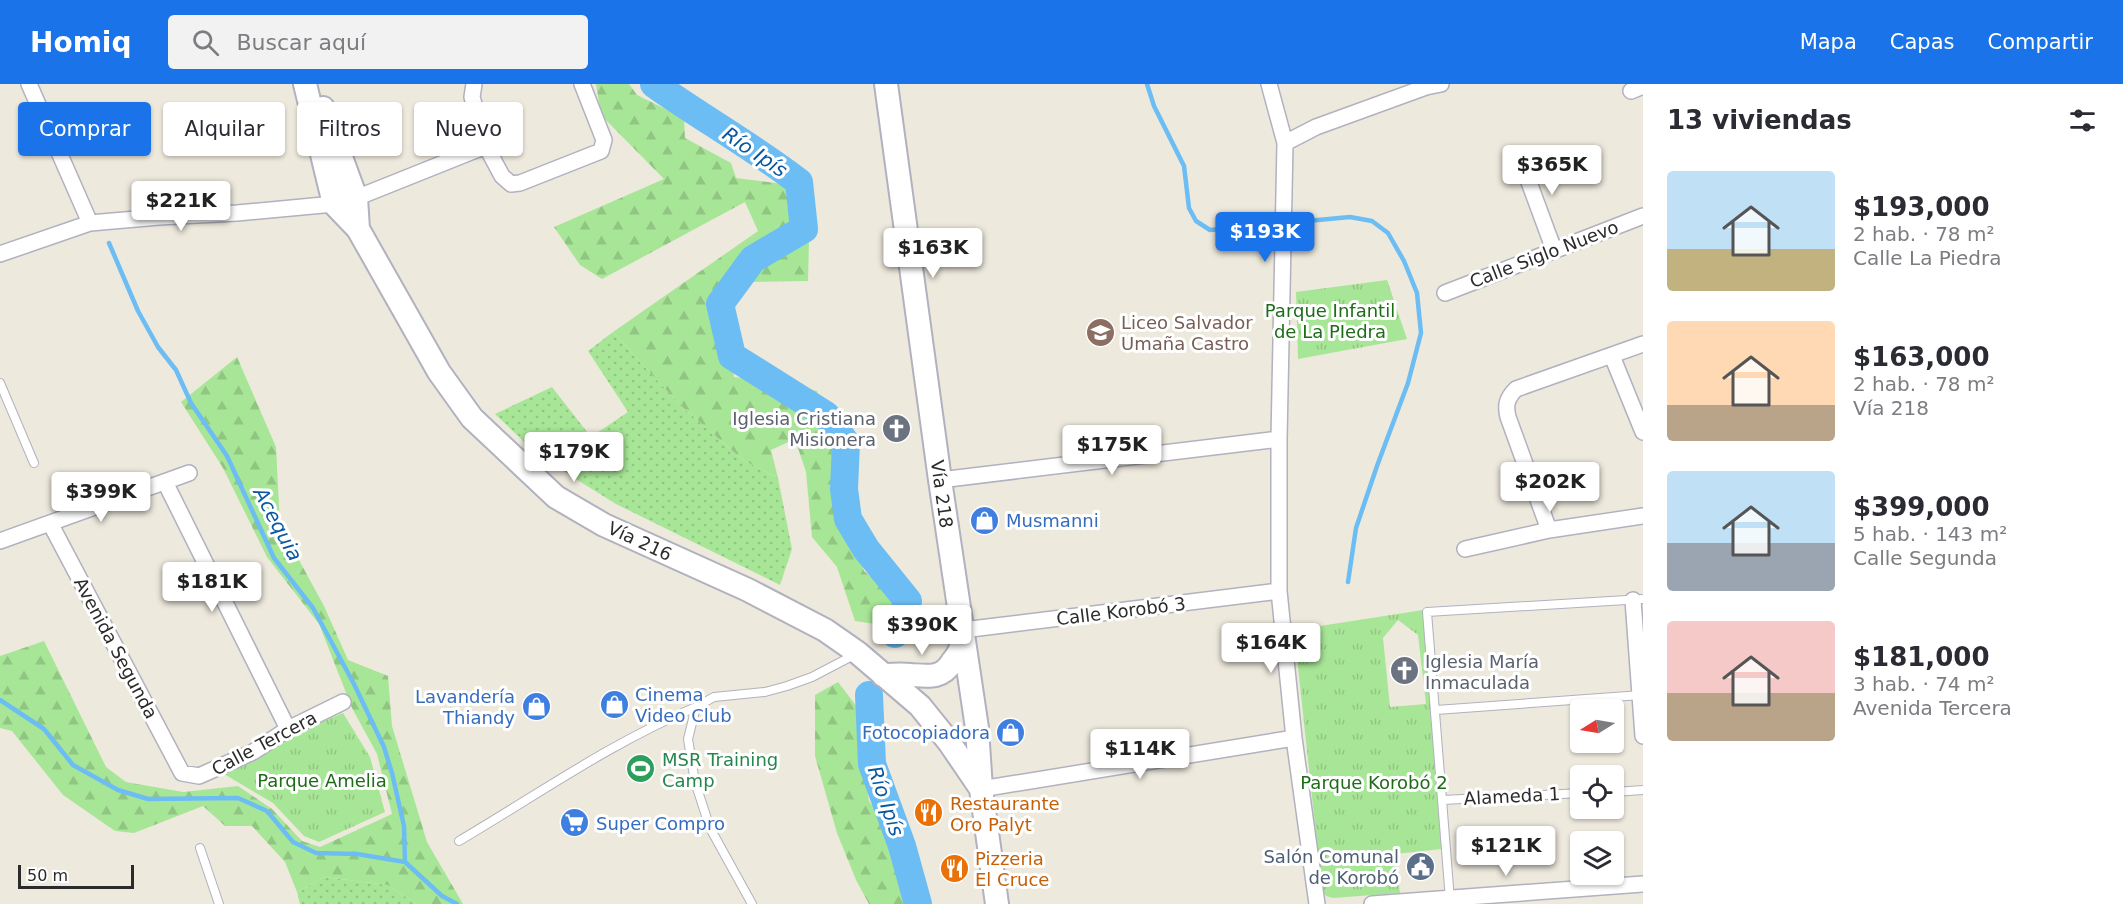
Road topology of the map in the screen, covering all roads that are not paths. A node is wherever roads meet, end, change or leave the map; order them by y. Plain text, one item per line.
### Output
1 (30, 84) edge
2 (305, 84) edge
3 (315, 84) edge
4 (474, 84) edge
5 (582, 84) edge
6 (886, 84) edge
7 (1269, 84) edge
8 (1431, 85) edge
9 (473, 102) edge
10 (1285, 142) junction
11 (1519, 155) dead end
12 (461, 156) edge
13 (491, 156) edge
14 (356, 198) junction
15 (326, 205) junction
16 (1643, 216) edge
17 (90, 223) junction
18 (358, 229) junction
19 (1554, 250) junction
20 (0, 254) edge
21 (1445, 294) dead end
22 (1643, 344) edge
23 (1612, 356) junction
24 (0, 383) edge
25 (1643, 432) edge
26 (1280, 440) junction
27 (34, 463) dead end
28 (189, 473) dead end
29 (940, 480) junction
30 (165, 482) junction
31 (1643, 516) edge
32 (50, 523) junction
33 (1549, 530) junction
34 (0, 541) edge
35 (1465, 549) dead end
36 (1280, 591) junction
37 (1638, 599) edge
38 (963, 630) junction
39 (858, 653) junction
40 (883, 675) junction
41 (1641, 695) edge
42 (343, 702) dead end
43 (696, 707) junction
44 (1436, 710) junction
45 (288, 729) junction
46 (1643, 736) edge
47 (1294, 738) junction
48 (182, 773) joint
49 (981, 789) junction
50 (1643, 790) edge
51 (1624, 791) edge
52 (1570, 794) edge
53 (1443, 800) junction
54 (459, 841) dead end
55 (200, 848) dead end
56 (1643, 884) edge
57 (1450, 901) edge
58 (219, 904) edge
59 (752, 904) edge
60 (997, 904) edge
61 (1317, 904) edge
62 (1372, 904) edge

1 - 17 street
2 - 15 main road
3 - 14 main road, Vía 216
4 - 9 street
5 - 13 street
6 - 29 main road, Vía 218
7 - 10 street
8 - 10 street
10 - 26 street
11 - 19 street
12 - 14 street
14 - 15 street
14 - 18 main road, Vía 216
15 - 17 street
15 - 18 main road, Vía 216
16 - 19 street, Calle Siglo Nuevo
17 - 20 street
18 - 39 main road, Vía 216
19 - 21 street, Calle Siglo Nuevo
22 - 23 street
23 - 25 street
23 - 33 street
24 - 27 lane
26 - 29 street
26 - 36 street
28 - 30 street
29 - 38 main road, Vía 218
30 - 32 street
30 - 45 street
31 - 33 street
32 - 34 street
32 - 48 street, Avenida Segunda
33 - 35 street
36 - 38 street, Calle Korobó 3
36 - 47 street
37 - 41 street
37 - 44 lane
38 - 40 main road
38 - 49 main road, Vía 218
39 - 40 main road, Vía 216
39 - 43 lane
40 - 49 main road, Vía 216
41 - 44 lane
41 - 46 street
42 - 45 street, Calle Tercera
43 - 54 lane
43 - 59 lane
44 - 53 lane
45 - 48 street, Calle Tercera
47 - 49 street
47 - 61 street
49 - 60 main road, Vía 218
50 - 51 lane
52 - 53 lane, Alameda 1
53 - 57 lane
55 - 58 lane
56 - 57 street
57 - 62 street

